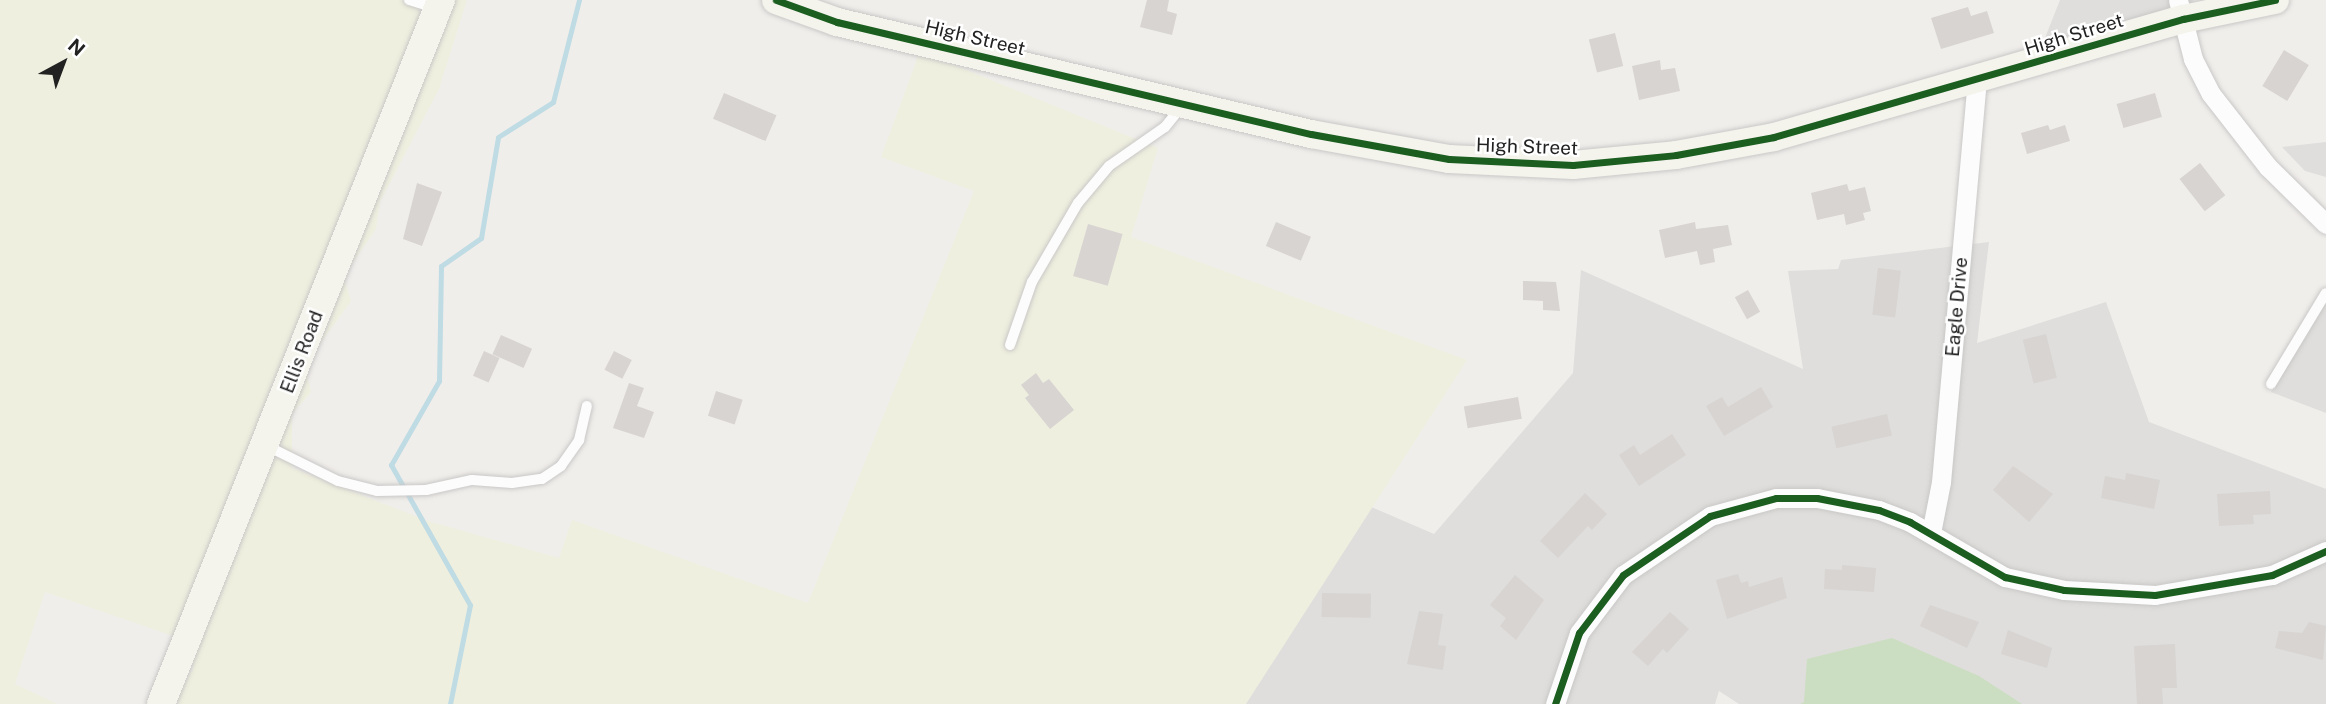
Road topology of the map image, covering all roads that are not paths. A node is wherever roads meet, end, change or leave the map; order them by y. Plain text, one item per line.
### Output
1 (409, 0) edge
2 (776, 0) edge
3 (2275, 0) edge
4 (439, 4) edge
5 (2180, 9) edge
6 (1977, 80) junction
7 (1184, 104) junction
8 (2326, 224) edge
9 (2326, 293) edge
10 (1010, 345) dead end
11 (2272, 384) dead end
12 (587, 406) dead end
13 (265, 445) junction
14 (1931, 533) junction
15 (2326, 551) edge
16 (161, 704) edge
17 (1555, 704) edge

1 - 4 lane
2 - 7 street, High Street
3 - 5 street, High Street
4 - 13 street, Ellis Road
5 - 6 street, High Street
5 - 8 street
6 - 7 street, High Street
6 - 14 street, Eagle Drive
7 - 10 lane
9 - 11 lane
12 - 13 lane
13 - 16 street, Ellis Road
14 - 15 street
14 - 17 street

